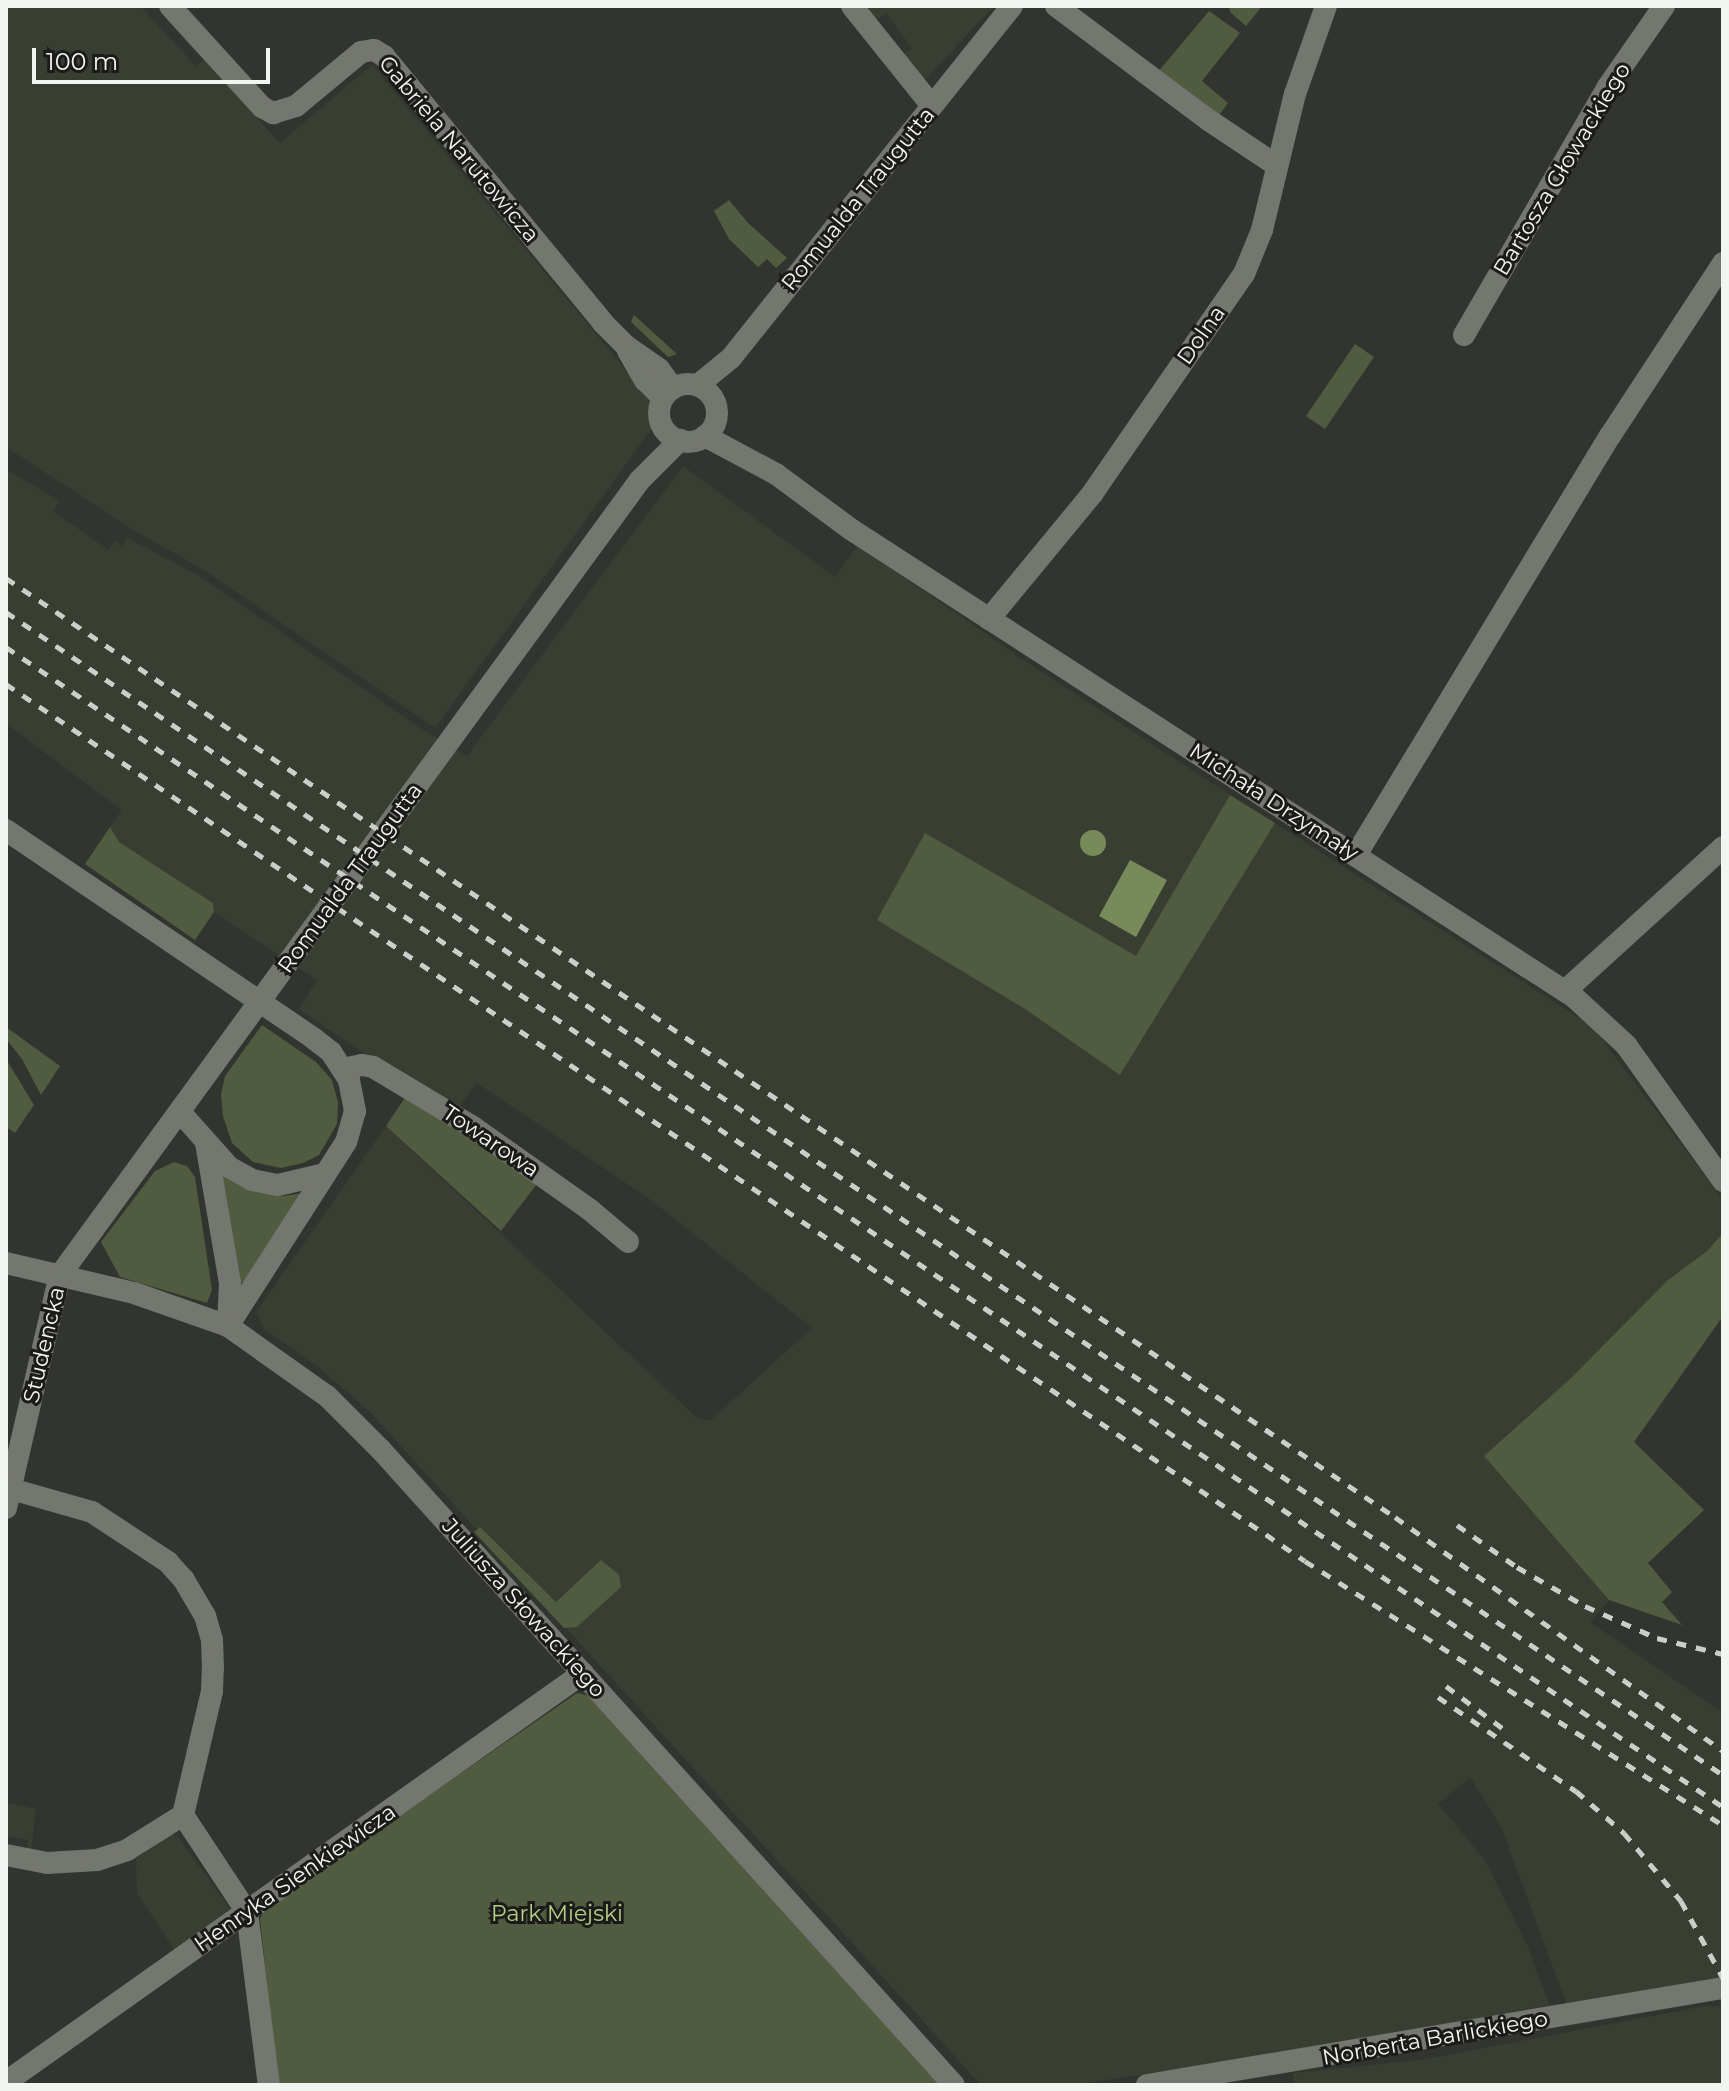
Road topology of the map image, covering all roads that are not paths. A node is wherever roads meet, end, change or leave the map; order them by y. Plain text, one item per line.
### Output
1 (170, 6) edge
2 (852, 6) edge
3 (1012, 6) edge
4 (1056, 6) edge
5 (1326, 6) edge
6 (1664, 6) edge
7 (932, 106) junction
8 (1276, 165) junction
9 (1723, 263) edge
10 (1464, 335) dead end
11 (706, 392) junction
12 (668, 393) junction
13 (711, 428) junction
14 (672, 435) junction
15 (989, 619) junction
16 (6, 830) edge
17 (1723, 847) edge
18 (1356, 855) junction
19 (1565, 991) junction
20 (343, 1069) junction
21 (180, 1112) junction
22 (206, 1143) junction
23 (325, 1174) junction
24 (1723, 1181) edge
25 (628, 1242) dead end
26 (6, 1263) edge
27 (60, 1275) junction
28 (228, 1326) junction
29 (9, 1498) edge
30 (583, 1673) junction
31 (183, 1815) junction
32 (6, 1855) edge
33 (247, 1912) junction
34 (1723, 1988) edge
35 (6, 2082) edge
36 (269, 2085) edge
37 (954, 2085) edge
38 (1147, 2085) edge

1 - 12 street, Gabriela Narutowicza
2 - 7 street
3 - 7 street, Romualda Traugutta
4 - 8 street
5 - 8 street, Dolna
6 - 10 street, Bartosza Głowackiego
7 - 11 street, Romualda Traugutta
8 - 15 street, Dolna
9 - 18 street
11 - 12 street
11 - 13 street
12 - 14 street
13 - 14 street
13 - 15 street, Michała Drzymały
14 - 21 street, Romualda Traugutta
15 - 18 street, Michała Drzymały
16 - 20 street
17 - 19 street
18 - 19 street, Michała Drzymały
19 - 24 street, Michała Drzymały
20 - 23 street
20 - 25 street, Towarowa
21 - 22 street
21 - 27 street, Romualda Traugutta
22 - 23 street
22 - 28 street
23 - 28 street
26 - 27 street, Juliusza Słowackiego
27 - 28 street, Juliusza Słowackiego
27 - 29 street, Studencka
28 - 30 street, Juliusza Słowackiego
29 - 31 street
30 - 33 street, Henryka Sienkiewicza
30 - 37 street, Juliusza Słowackiego
31 - 32 street
31 - 33 street
33 - 35 street, Henryka Sienkiewicza
33 - 36 street
34 - 38 street, Norberta Barlickiego

